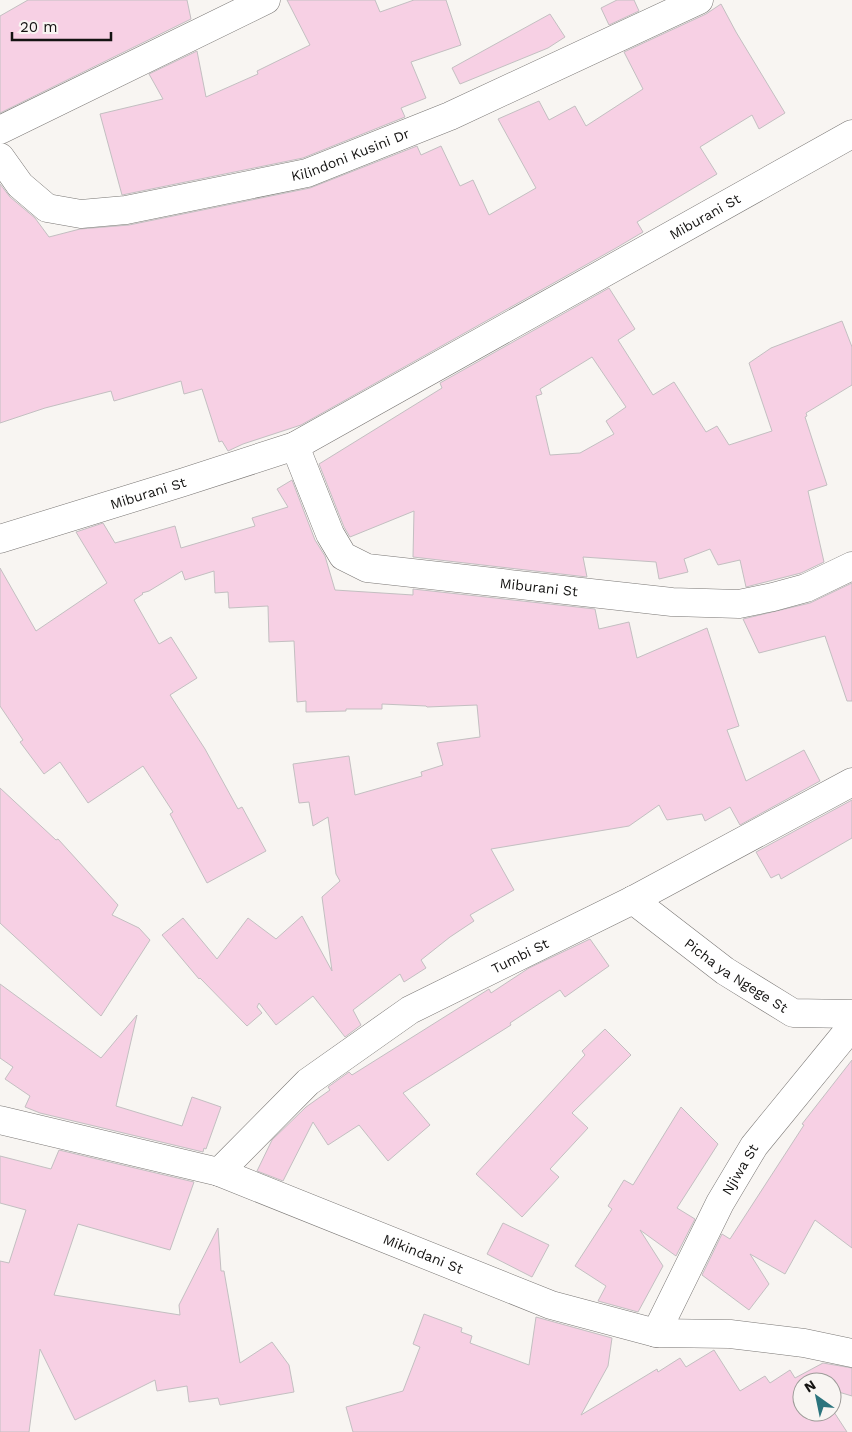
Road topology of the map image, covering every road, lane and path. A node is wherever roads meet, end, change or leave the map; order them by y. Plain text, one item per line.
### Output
1 (266, 0) edge
2 (699, 0) edge
3 (0, 130) edge
4 (852, 134) edge
5 (0, 157) edge
6 (294, 446) junction
7 (0, 539) edge
8 (852, 566) edge
9 (852, 782) edge
10 (633, 900) junction
11 (852, 1014) edge
12 (852, 1026) edge
13 (0, 1120) edge
14 (219, 1172) junction
15 (656, 1333) junction
16 (852, 1353) edge

1 - 3 street
2 - 5 street, Kilindoni Kusini Dr
4 - 6 street, Miburani St
6 - 7 street, Miburani St
6 - 8 street, Miburani St
9 - 10 street, Tumbi St
10 - 11 street, Picha ya Ngege St
10 - 14 street, Tumbi St
12 - 15 street, Njiwa St
13 - 14 street, Mikindani St
14 - 15 street, Mikindani St
15 - 16 street, Mikindani St

